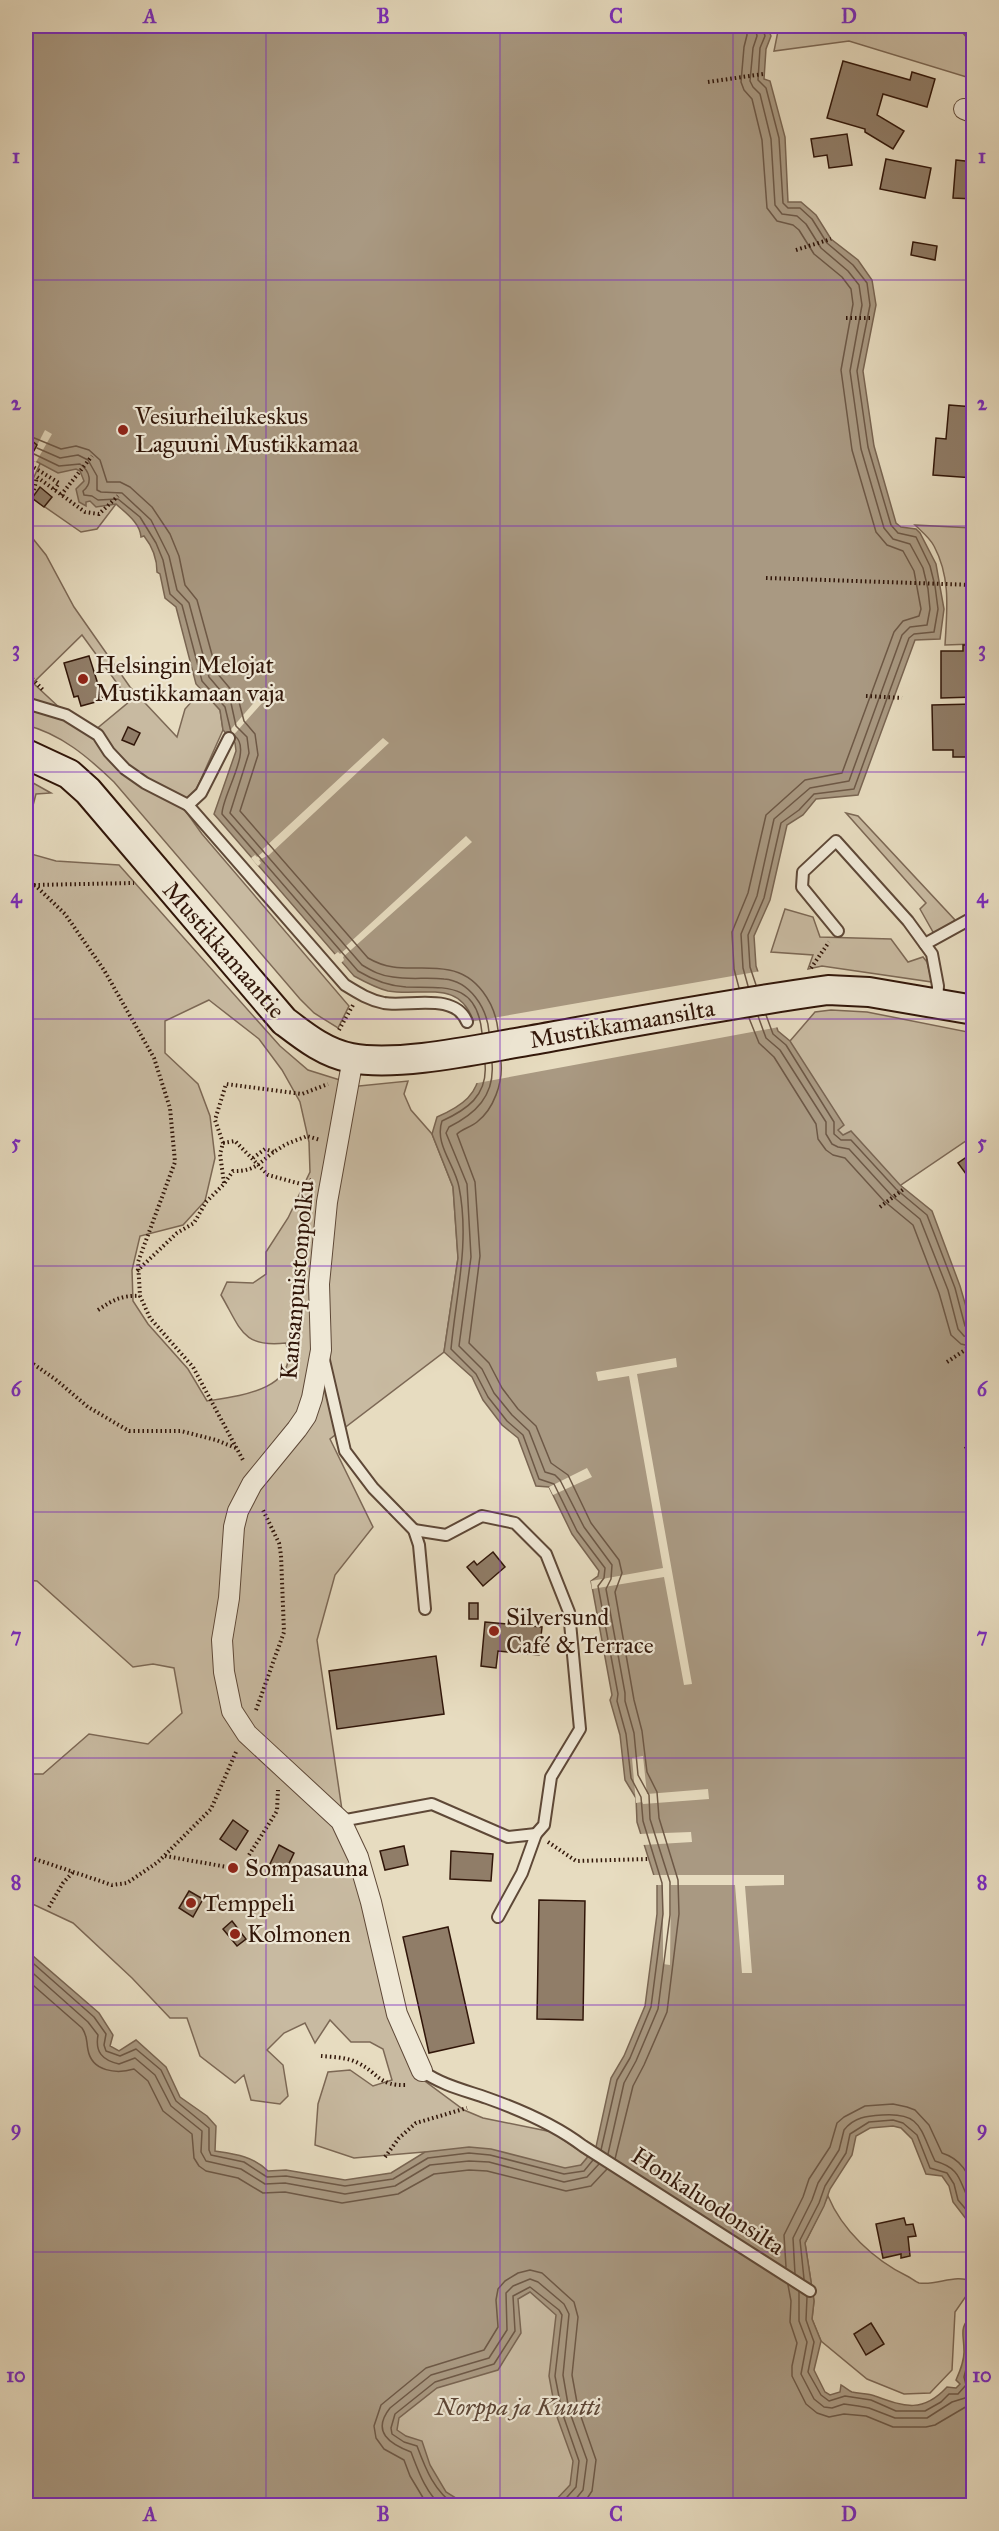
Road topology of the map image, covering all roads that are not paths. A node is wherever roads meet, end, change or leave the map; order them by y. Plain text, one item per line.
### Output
1 (26, 703) edge
2 (229, 738) dead end
3 (26, 754) edge
4 (188, 805) junction
5 (974, 917) edge
6 (838, 931) road end
7 (925, 944) junction
8 (937, 1004) junction
9 (974, 1010) edge
10 (467, 1022) dead end
11 (463, 1052) joint
12 (351, 1068) junction
13 (321, 1350) junction
14 (414, 1530) junction
15 (425, 1609) dead end
16 (341, 1821) junction
17 (536, 1834) junction
18 (498, 1917) dead end
19 (428, 2075) joint
20 (810, 2291) dead end

1 - 4 lane
2 - 4 lane
3 - 12 street, Mustikkamaantie
4 - 10 lane
5 - 7 lane
6 - 7 lane
7 - 8 lane
8 - 9 street
8 - 11 street, Mustikkamaansilta
11 - 12 street, Mustikkamaantie
12 - 13 street, Kansanpuistonpolku
13 - 14 lane
13 - 16 street, Kansanpuistonpolku
14 - 15 lane
14 - 17 lane
16 - 17 lane
16 - 19 street, Kansanpuistonpolku
17 - 18 lane
19 - 20 lane, Honkaluodonsilta

